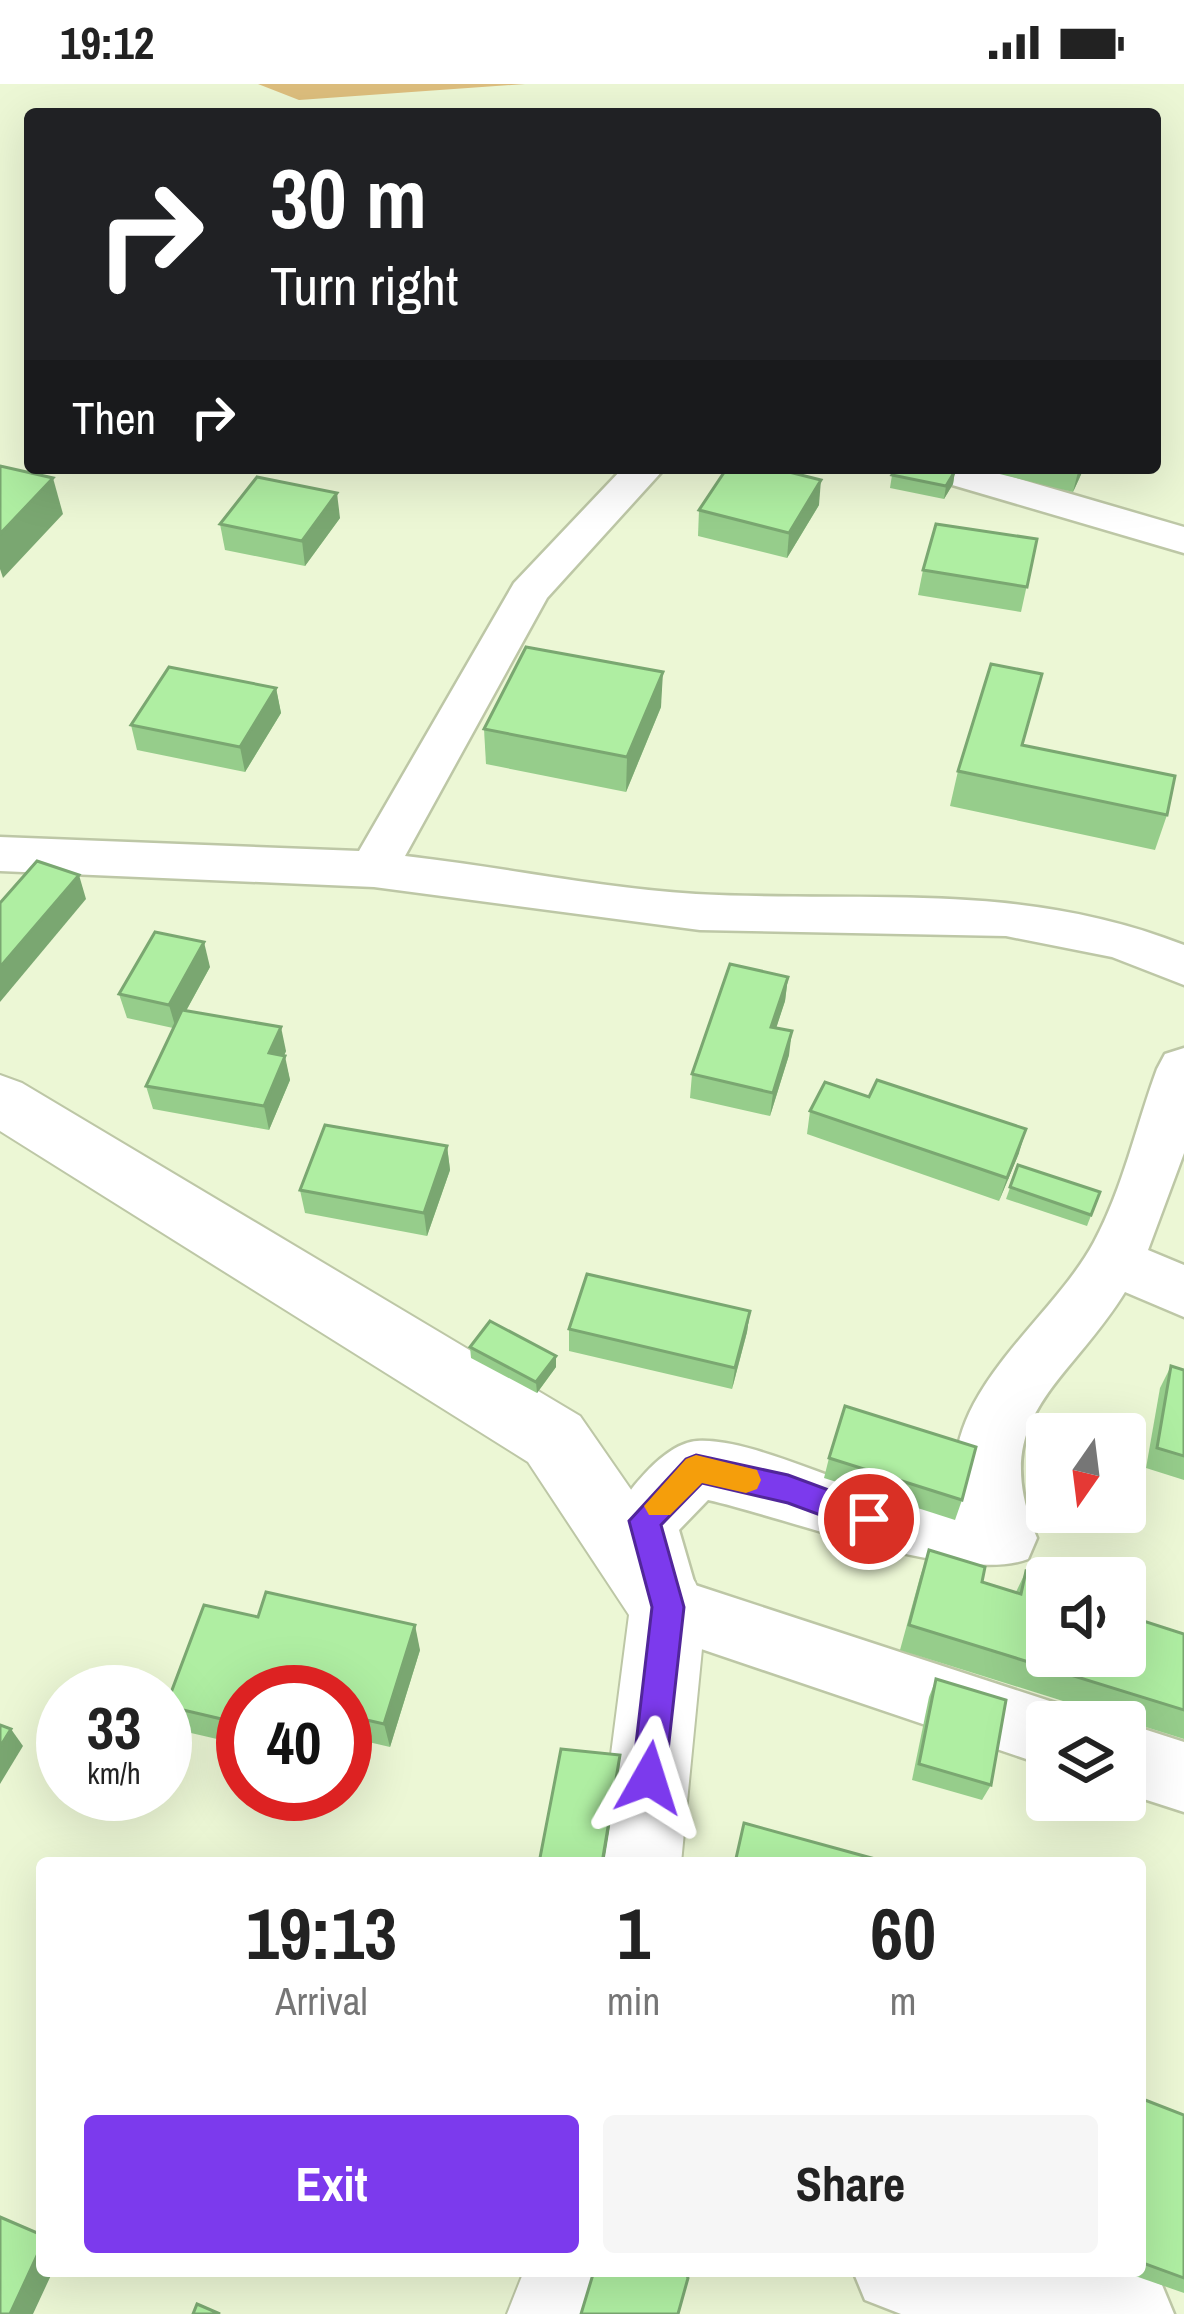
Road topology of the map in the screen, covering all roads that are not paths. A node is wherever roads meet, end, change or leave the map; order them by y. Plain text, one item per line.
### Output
1 (639, 474) edge
2 (960, 474) edge
3 (1184, 540) edge
4 (0, 854) edge
5 (373, 870) junction
6 (1184, 966) edge
7 (1184, 1069) edge
8 (0, 1100) edge
9 (1114, 1261) junction
10 (1184, 1292) edge
11 (668, 1607) junction
12 (1026, 1725) edge
13 (1146, 1765) edge
14 (1184, 1777) edge
15 (640, 1857) edge
16 (569, 2277) edge
17 (914, 2277) edge
18 (555, 2314) edge
19 (1133, 2314) edge

1 - 5 street
2 - 3 street
4 - 5 street
5 - 6 street
7 - 9 street
8 - 11 street
9 - 10 street
9 - 11 street
11 - 12 street
11 - 15 street
13 - 14 street
16 - 18 street
17 - 19 street

